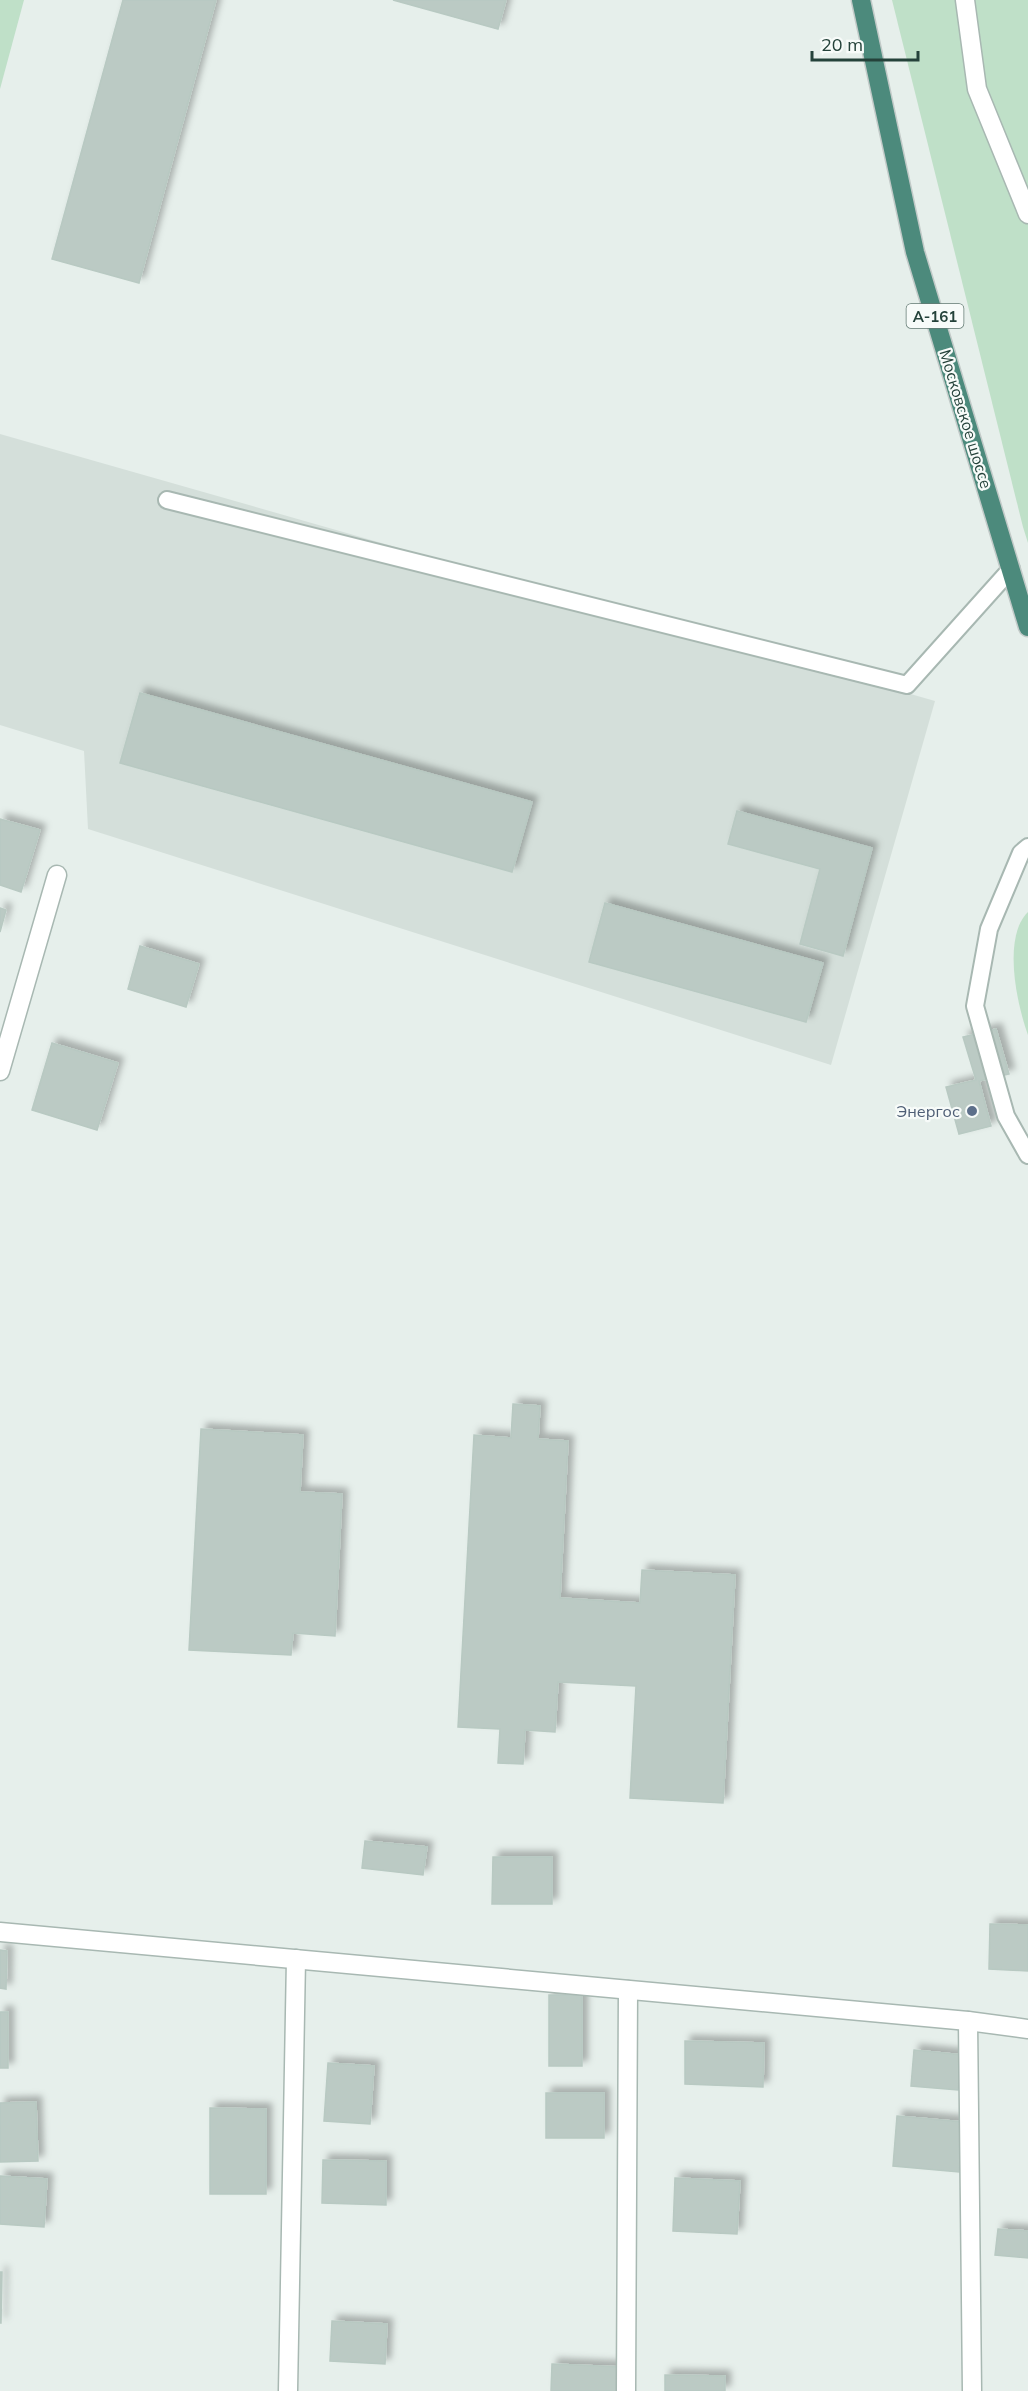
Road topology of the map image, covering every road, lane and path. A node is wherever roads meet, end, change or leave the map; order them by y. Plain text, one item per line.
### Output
1 (861, 0) edge
2 (964, 0) edge
3 (1028, 214) edge
4 (166, 500) dead end
5 (1011, 569) junction
6 (1028, 627) edge
7 (1028, 847) edge
8 (57, 875) dead end
9 (0, 1071) edge
10 (1028, 1155) edge
11 (0, 1932) edge
12 (296, 1959) junction
13 (628, 1990) junction
14 (968, 2021) junction
15 (1028, 2029) edge
16 (288, 2391) edge
17 (627, 2391) edge
18 (972, 2391) edge

1 - 5 highway, Московское шоссе / А-161
2 - 3 street
4 - 5 lane
5 - 6 highway, Московское шоссе / А-161
7 - 10 lane
8 - 9 street
11 - 12 street
12 - 13 street
12 - 16 street
13 - 14 street
13 - 17 street
14 - 15 street
14 - 18 street

